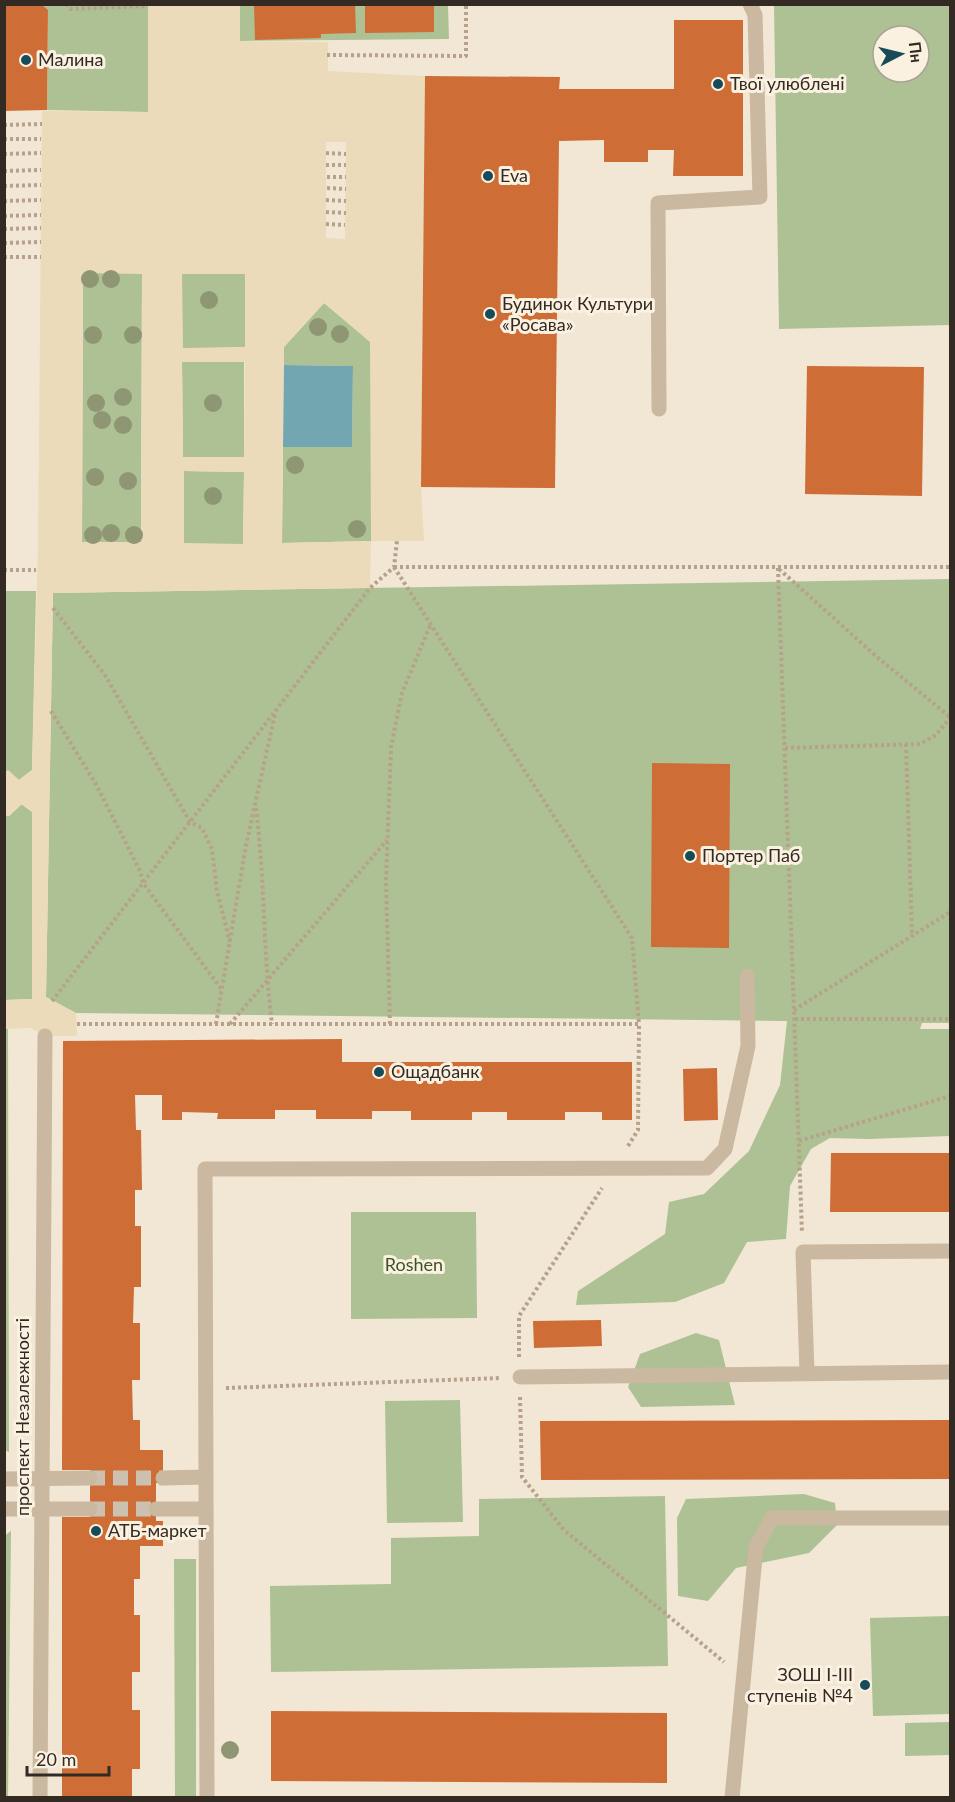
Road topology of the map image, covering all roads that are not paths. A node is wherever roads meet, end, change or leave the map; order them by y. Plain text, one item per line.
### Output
1 (750, 4) edge
2 (659, 409) dead end
3 (747, 976) dead end
4 (45, 1036) dead end
5 (951, 1251) edge
6 (951, 1372) edge
7 (807, 1373) junction
8 (520, 1377) road end
9 (206, 1477) junction
10 (90, 1478) tunnel mouth
11 (164, 1478) tunnel mouth
12 (4, 1479) edge
13 (42, 1479) junction
14 (4, 1509) edge
15 (42, 1509) junction
16 (90, 1509) tunnel mouth
17 (156, 1509) tunnel mouth
18 (206, 1509) junction
19 (951, 1518) edge
20 (40, 1797) edge
21 (207, 1797) edge
22 (732, 1797) edge

1 - 2 street
3 - 9 street
4 - 13 street, проспект Незалежності
5 - 7 street
6 - 7 street
7 - 8 street
9 - 11 street
9 - 18 street
10 - 13 street
12 - 13 street
13 - 15 street, проспект Незалежності
14 - 15 street
15 - 16 street
15 - 20 street, проспект Незалежності
17 - 18 street
18 - 21 street
19 - 22 street

